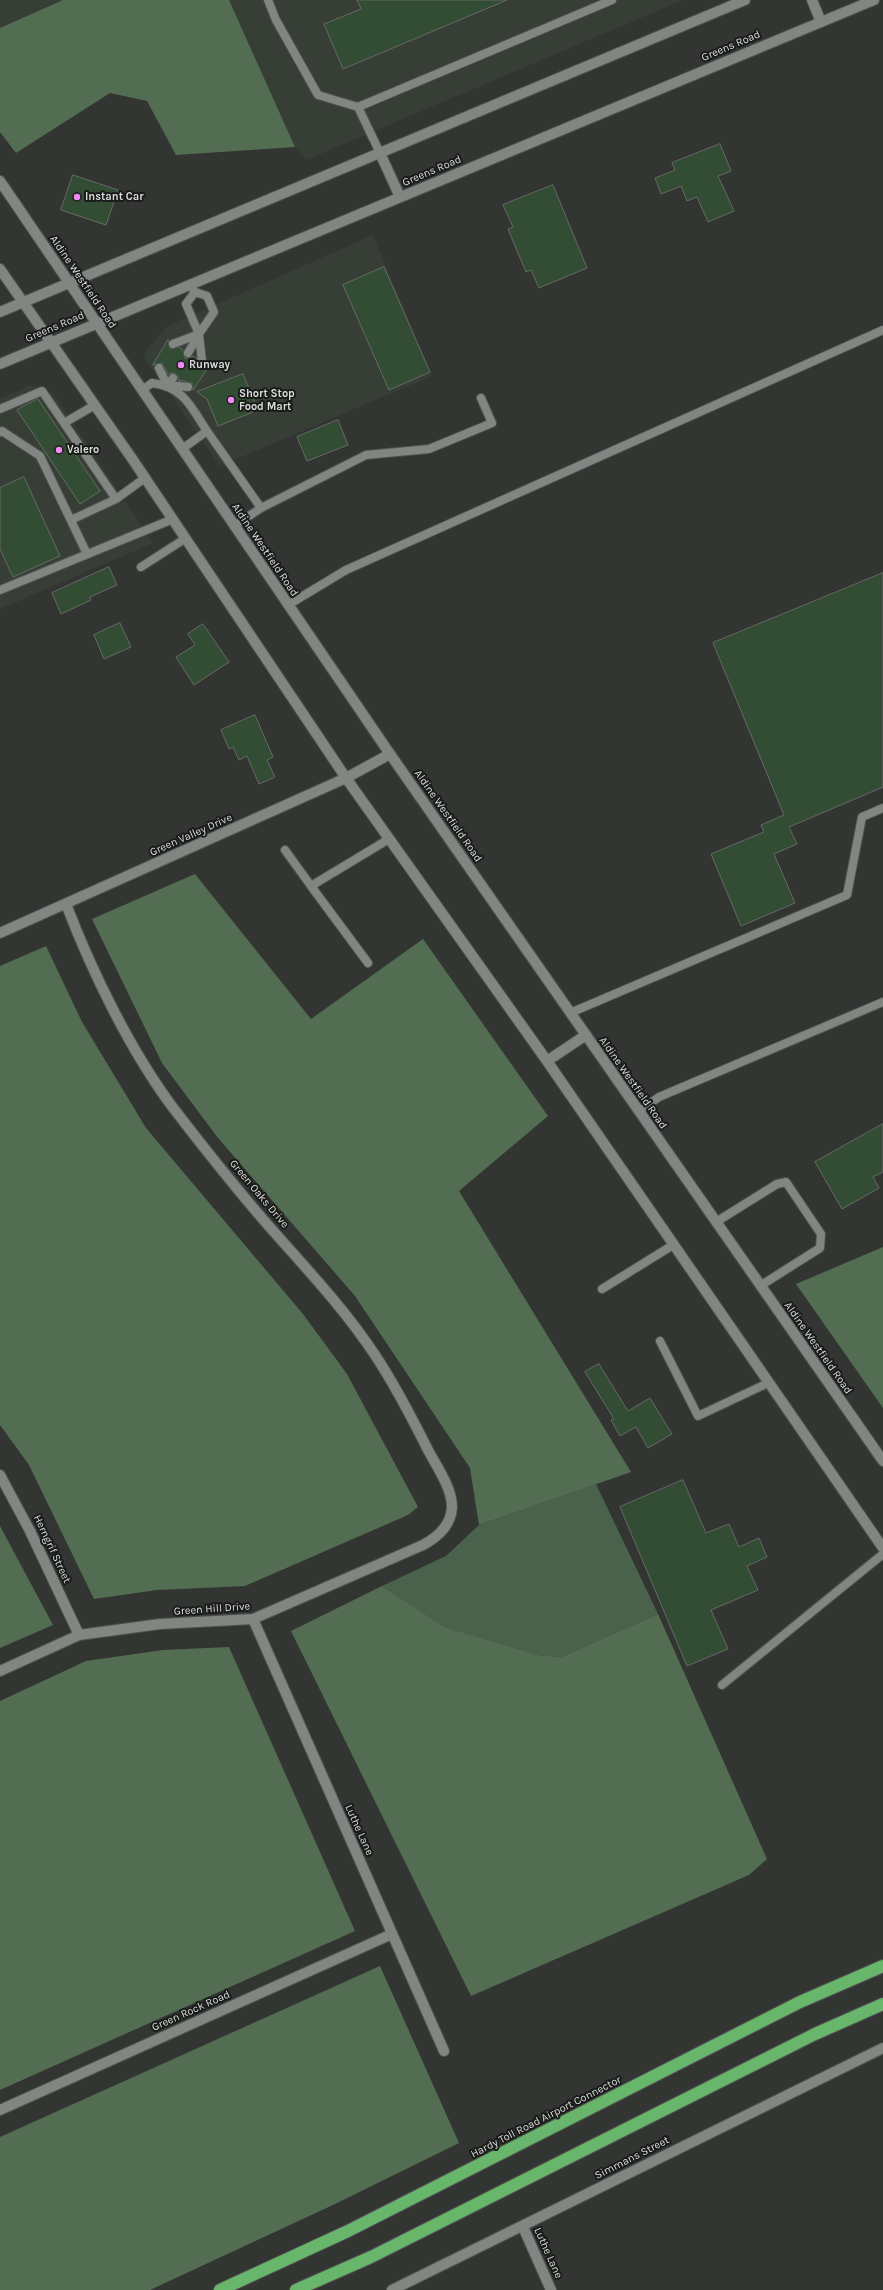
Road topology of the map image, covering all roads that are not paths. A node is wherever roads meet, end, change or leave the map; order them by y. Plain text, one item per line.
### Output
1 (268, 0) edge
2 (612, 0) edge
3 (745, 0) edge
4 (812, 0) edge
5 (874, 0) edge
6 (822, 22) junction
7 (358, 107) junction
8 (380, 153) junction
9 (0, 181) edge
10 (400, 197) junction
11 (0, 269) edge
12 (69, 283) junction
13 (193, 288) junction
14 (23, 302) junction
15 (0, 312) edge
16 (96, 323) junction
17 (883, 330) edge
18 (198, 334) junction
19 (51, 342) junction
20 (173, 344) dead end
21 (188, 353) dead end
22 (202, 362) dead end
23 (0, 364) edge
24 (159, 368) dead end
25 (173, 378) dead end
26 (167, 385) junction
27 (188, 387) dead end
28 (142, 390) junction
29 (481, 398) dead end
30 (95, 405) junction
31 (0, 409) edge
32 (64, 423) junction
33 (207, 431) junction
34 (0, 432) edge
35 (182, 449) junction
36 (145, 478) junction
37 (116, 499) junction
38 (261, 508) junction
39 (173, 519) junction
40 (71, 520) junction
41 (234, 526) junction
42 (186, 538) junction
43 (87, 554) junction
44 (141, 567) dead end
45 (0, 590) edge
46 (288, 605) junction
47 (390, 754) junction
48 (346, 778) junction
49 (883, 808) edge
50 (389, 839) junction
51 (285, 850) dead end
52 (311, 886) junction
53 (66, 904) junction
54 (0, 933) edge
55 (368, 963) dead end
56 (883, 1002) edge
57 (570, 1012) junction
58 (586, 1035) junction
59 (547, 1061) junction
60 (639, 1112) junction
61 (716, 1222) junction
62 (673, 1245) junction
63 (760, 1286) junction
64 (602, 1289) dead end
65 (660, 1341) dead end
66 (768, 1383) junction
67 (883, 1461) edge
68 (0, 1475) edge
69 (449, 1490) joint
70 (883, 1548) edge
71 (883, 1554) edge
72 (253, 1619) junction
73 (79, 1635) junction
74 (0, 1672) edge
75 (722, 1685) dead end
76 (392, 1934) junction
77 (883, 1966) edge
78 (883, 2004) edge
79 (883, 2048) edge
80 (444, 2051) dead end
81 (0, 2110) edge
82 (523, 2226) junction
83 (220, 2290) edge
84 (296, 2290) edge
85 (392, 2290) edge
86 (551, 2290) edge

1 - 7 lane
2 - 7 lane
3 - 8 main road
4 - 6 main road
5 - 6 main road, Greens Road
6 - 10 main road, Greens Road
7 - 8 lane
8 - 10 main road
8 - 12 main road
9 - 12 main road, Aldine Westfield Road
10 - 13 main road, Greens Road
11 - 14 main road
12 - 14 main road
12 - 16 main road, Aldine Westfield Road
13 - 16 main road, Greens Road
13 - 18 lane
13 - 18 lane
14 - 15 main road
14 - 19 main road
16 - 19 main road, Greens Road
16 - 28 main road, Aldine Westfield Road
17 - 46 lane
18 - 20 lane
18 - 21 lane
18 - 22 lane
19 - 23 main road, Greens Road
19 - 30 main road
24 - 26 lane
25 - 26 lane
26 - 27 lane
26 - 28 lane
26 - 33 lane
28 - 35 main road, Aldine Westfield Road
29 - 38 lane
30 - 32 lane
30 - 36 main road
31 - 32 lane
32 - 37 lane
33 - 35 lane
33 - 38 lane
34 - 40 lane
35 - 41 main road, Aldine Westfield Road
36 - 37 lane
36 - 39 main road
37 - 40 lane
38 - 41 lane
39 - 42 main road
39 - 43 lane
40 - 43 lane
41 - 46 main road, Aldine Westfield Road
42 - 44 lane
42 - 48 main road
43 - 45 lane
46 - 47 main road, Aldine Westfield Road
47 - 48 main road, Green Valley Drive
47 - 57 main road, Aldine Westfield Road
48 - 50 main road
48 - 53 main road, Green Valley Drive
49 - 57 lane
50 - 52 lane
50 - 59 main road
51 - 52 lane
52 - 55 lane
53 - 54 main road, Green Valley Drive
53 - 69 main road, Green Oaks Drive
56 - 60 lane
57 - 58 main road, Aldine Westfield Road
58 - 59 main road
58 - 60 main road, Aldine Westfield Road
59 - 62 main road
60 - 61 main road, Aldine Westfield Road
61 - 63 main road, Aldine Westfield Road
61 - 63 lane
62 - 64 lane
62 - 66 main road
63 - 67 main road, Aldine Westfield Road
65 - 66 lane
66 - 70 main road
68 - 73 main road, Herngrif Street
69 - 72 main road, Green Hill Drive
71 - 75 lane
72 - 73 main road, Green Hill Drive
72 - 76 main road, Luthe Lane
73 - 74 main road, Green Hill Drive
76 - 80 main road, Luthe Lane
76 - 81 main road, Green Rock Road
77 - 83 highway, Hardy Toll Road Airport Connector
78 - 84 highway
79 - 82 main road, Simmans Street
82 - 85 main road, Simmans Street
82 - 86 main road, Luthe Lane

